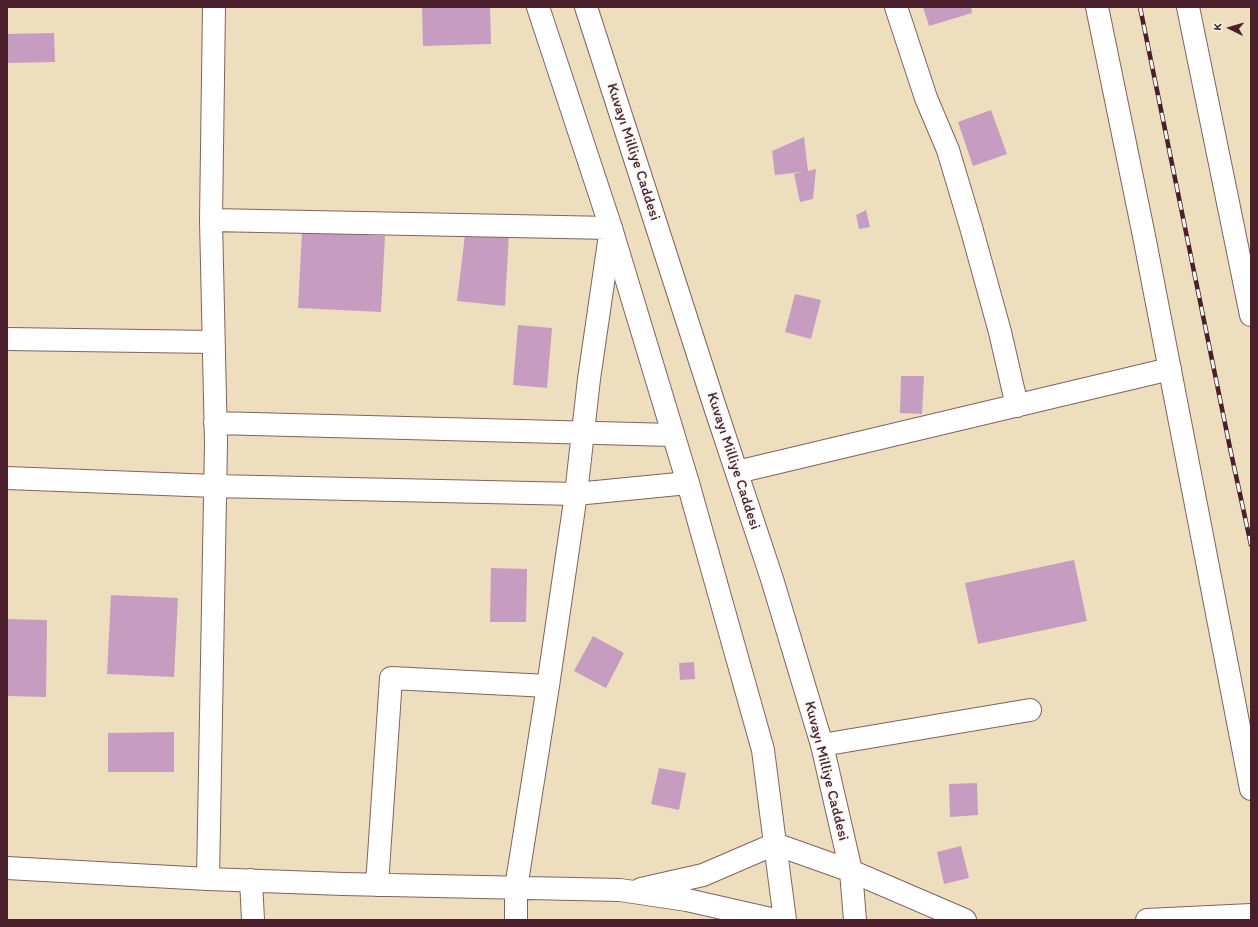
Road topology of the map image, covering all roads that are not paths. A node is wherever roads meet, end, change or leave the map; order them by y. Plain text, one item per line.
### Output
1 (214, 7) edge
2 (538, 7) edge
3 (586, 7) edge
4 (896, 7) edge
5 (1097, 7) edge
6 (1188, 7) edge
7 (211, 220) junction
8 (612, 228) junction
9 (1251, 315) edge
10 (7, 339) edge
11 (213, 342) junction
12 (1170, 369) junction
13 (1017, 406) junction
14 (215, 423) junction
15 (583, 432) junction
16 (673, 435) junction
17 (736, 472) junction
18 (7, 478) edge
19 (688, 483) junction
20 (215, 486) junction
21 (576, 494) junction
22 (548, 686) junction
23 (1030, 710) dead end
24 (822, 745) junction
25 (1251, 788) edge
26 (775, 844) junction
27 (7, 868) edge
28 (851, 871) junction
29 (208, 879) junction
30 (250, 880) junction
31 (377, 885) junction
32 (516, 888) junction
33 (629, 891) junction
34 (1251, 915) edge
35 (253, 920) edge
36 (516, 920) edge
37 (775, 920) edge
38 (786, 920) edge
39 (855, 920) edge
40 (965, 920) edge
41 (1147, 920) edge

1 - 7 street
2 - 8 street
3 - 17 street, Kuvayı Milliye Caddesi
4 - 13 street
5 - 12 street
6 - 9 street
7 - 8 street
7 - 11 street
8 - 15 street
8 - 16 street
10 - 11 street
11 - 14 street
12 - 13 street
12 - 25 street
13 - 17 street
14 - 15 street
14 - 20 street
15 - 16 street
15 - 21 street
16 - 19 street
17 - 24 street, Kuvayı Milliye Caddesi
18 - 20 street
19 - 21 street
19 - 26 street
20 - 21 street
20 - 29 street
21 - 22 street
22 - 31 street
22 - 32 street
23 - 24 street
24 - 28 street, Kuvayı Milliye Caddesi
26 - 28 street
26 - 33 street
26 - 38 street
27 - 29 street
28 - 39 street, Kuvayı Milliye Caddesi
28 - 40 street
29 - 30 street
30 - 31 street
30 - 35 street
31 - 32 street
32 - 33 street
32 - 36 street
33 - 37 street
34 - 41 street

